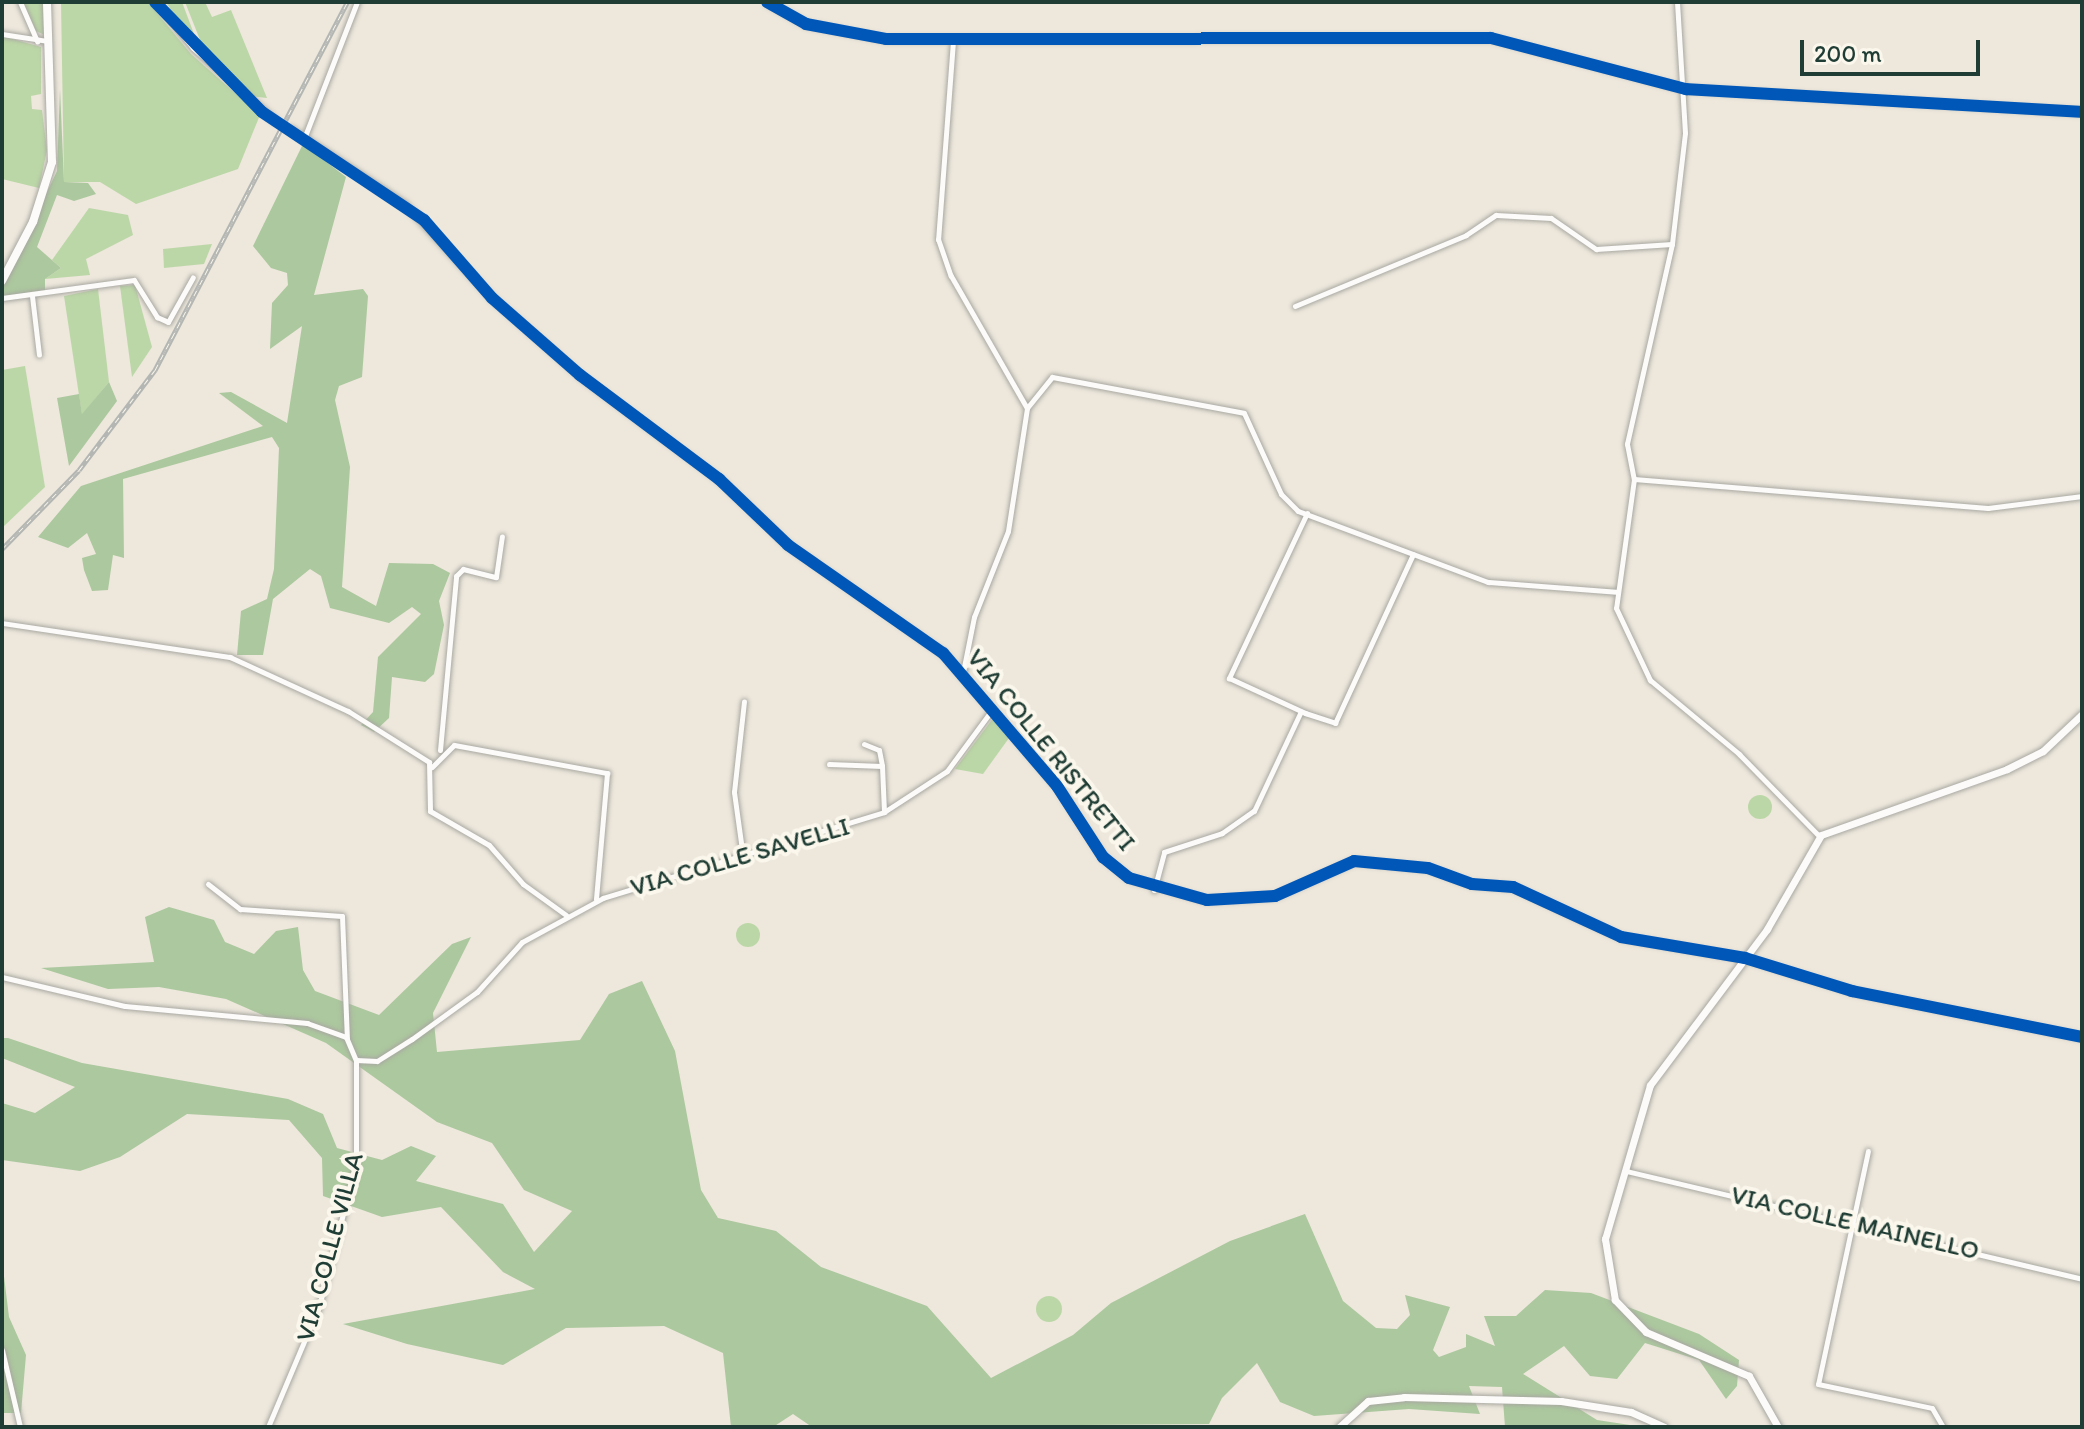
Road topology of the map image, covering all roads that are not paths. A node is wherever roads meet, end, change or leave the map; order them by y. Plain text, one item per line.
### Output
1 (20, 2) edge
2 (47, 2) edge
3 (155, 2) edge
4 (357, 2) edge
5 (767, 2) edge
6 (1677, 2) edge
7 (2, 34) edge
8 (37, 41) junction
9 (49, 41) junction
10 (953, 41) junction
11 (1686, 89) junction
12 (2082, 112) edge
13 (275, 120) tunnel mouth
14 (290, 128) tunnel mouth
15 (305, 136) junction
16 (1672, 244) junction
17 (193, 277) dead end
18 (2, 281) edge
19 (32, 296) junction
20 (2, 298) edge
21 (1295, 306) dead end
22 (39, 355) dead end
23 (1027, 408) junction
24 (1634, 479) junction
25 (2082, 496) edge
26 (1307, 513) junction
27 (502, 536) dead end
28 (1413, 554) junction
29 (1617, 592) junction
30 (2, 623) edge
31 (963, 672) junction
32 (744, 702) dead end
33 (992, 710) junction
34 (1301, 711) junction
35 (2082, 714) edge
36 (864, 744) dead end
37 (440, 752) junction
38 (829, 764) dead end
39 (882, 766) junction
40 (430, 772) junction
41 (884, 812) junction
42 (1820, 837) junction
43 (743, 857) junction
44 (208, 884) dead end
45 (1154, 890) junction
46 (596, 901) junction
47 (566, 915) junction
48 (1745, 958) junction
49 (2, 977) edge
50 (2082, 1037) edge
51 (347, 1039) junction
52 (356, 1060) junction
53 (1868, 1151) dead end
54 (1626, 1171) junction
55 (1853, 1220) junction
56 (2082, 1279) edge
57 (2, 1350) edge
58 (20, 1427) edge
59 (268, 1427) edge
60 (1339, 1427) edge
61 (1664, 1427) edge
62 (1778, 1427) edge
63 (1943, 1427) edge

1 - 8 street
2 - 9 main road
3 - 13 street
4 - 15 street
5 - 10 street
6 - 11 street
7 - 8 street
8 - 9 street
9 - 18 main road
10 - 11 street
10 - 23 street
11 - 12 street
11 - 16 street
14 - 15 street, VIA COLLE RISTRETTI
15 - 31 street, VIA COLLE RISTRETTI
16 - 21 street
16 - 24 street
17 - 19 street
19 - 20 street
19 - 22 street
23 - 26 street
23 - 31 street
24 - 25 street
24 - 29 street
26 - 28 street
26 - 34 street
27 - 37 street
28 - 29 street
28 - 34 street
29 - 42 street
30 - 40 street
31 - 33 street, VIA COLLE RISTRETTI
32 - 43 street
33 - 41 street, VIA COLLE SAVELLI
33 - 45 street, VIA COLLE RISTRETTI
34 - 45 street
35 - 42 street
36 - 39 street
37 - 40 street
37 - 46 street
38 - 39 street
39 - 41 street
40 - 47 street
41 - 43 street, VIA COLLE SAVELLI
42 - 48 street
43 - 46 street, VIA COLLE SAVELLI
44 - 51 street
45 - 48 street, VIA COLLE RISTRETTI
46 - 47 street, VIA COLLE SAVELLI
47 - 52 street, VIA COLLE SAVELLI
48 - 50 street, VIA COLLE RISTRETTI
48 - 54 street
49 - 51 street
51 - 52 street
52 - 59 street, VIA COLLE VILLA
53 - 55 street
54 - 55 street, VIA COLLE MAINELLO
54 - 62 street
55 - 56 street, VIA COLLE MAINELLO
55 - 63 street
57 - 58 street
60 - 61 street

